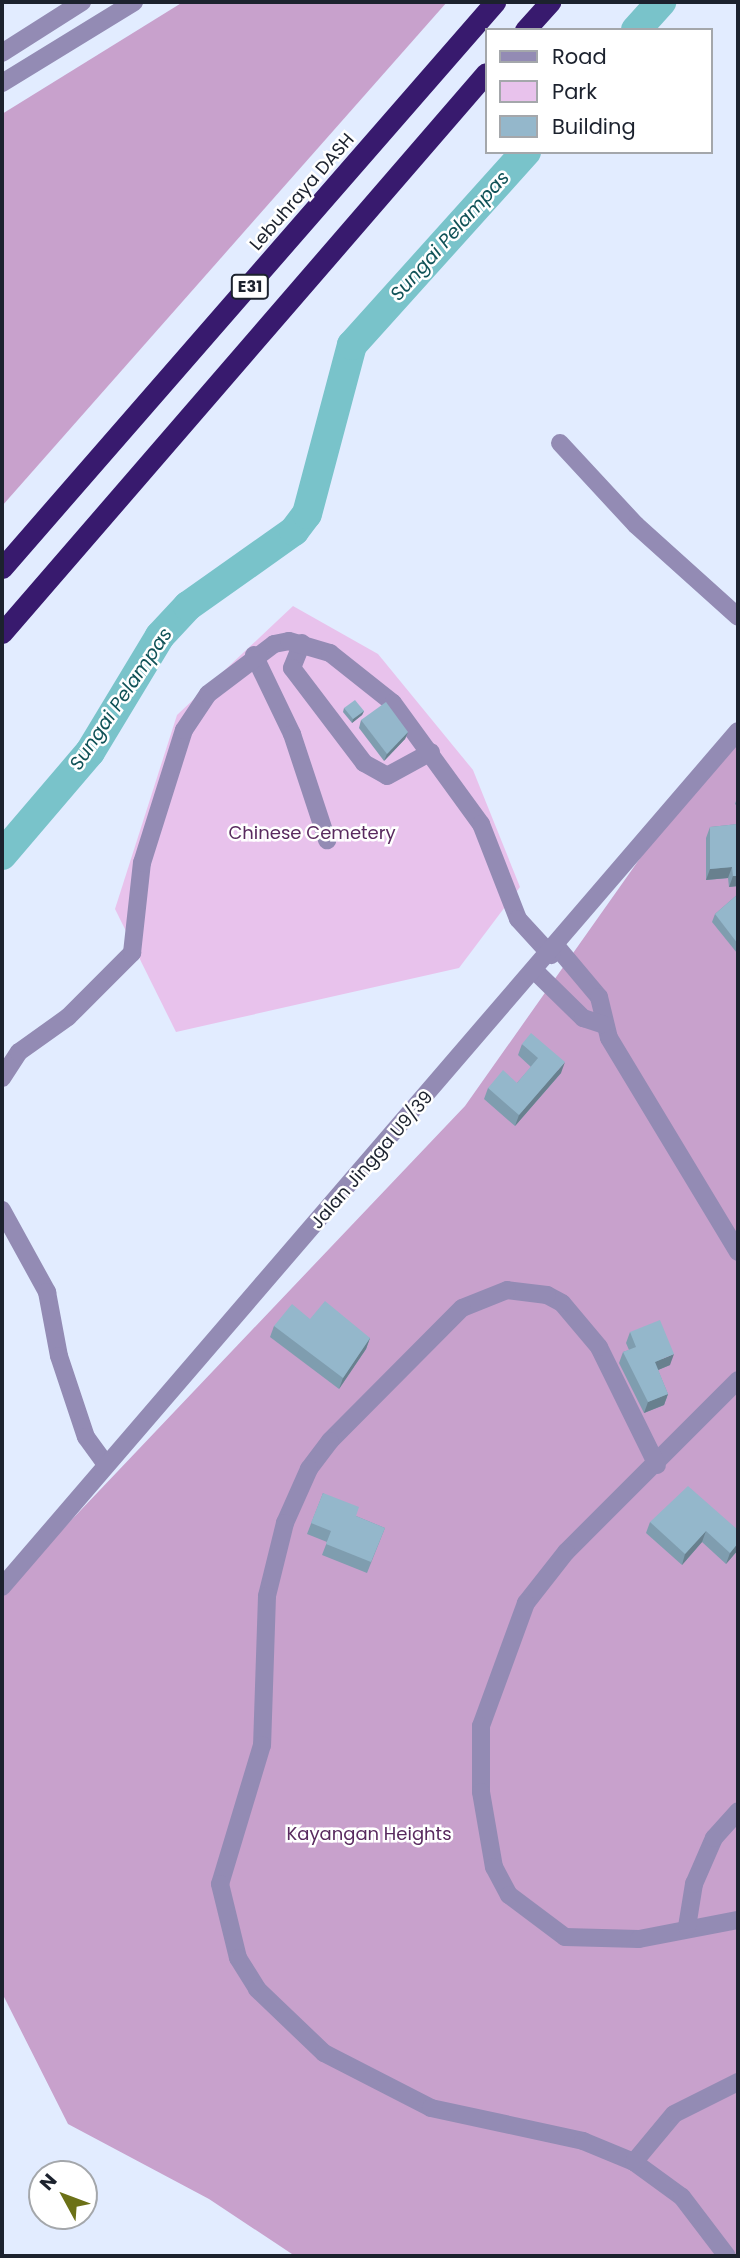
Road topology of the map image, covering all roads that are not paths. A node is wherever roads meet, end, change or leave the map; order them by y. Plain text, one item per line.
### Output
1 (82, 2) edge
2 (134, 2) edge
3 (495, 2) edge
4 (550, 2) edge
5 (527, 28) edge
6 (2, 53) edge
7 (484, 75) edge
8 (2, 83) edge
9 (560, 443) dead end
10 (2, 568) edge
11 (738, 617) edge
12 (2, 633) edge
13 (303, 643) junction
14 (254, 655) junction
15 (738, 731) edge
16 (431, 752) junction
17 (327, 840) dead end
18 (554, 951) junction
19 (536, 972) junction
20 (602, 1024) junction
21 (2, 1077) edge
22 (2, 1210) edge
23 (738, 1252) edge
24 (738, 1380) edge
25 (106, 1465) junction
26 (657, 1465) junction
27 (2, 1587) edge
28 (738, 1811) edge
29 (738, 1920) edge
30 (687, 1927) junction
31 (738, 2082) edge
32 (634, 2162) junction
33 (727, 2256) edge

1 - 6 street
2 - 8 street
3 - 10 highway, Lebuhraya DASH / E31
4 - 5 highway
7 - 12 highway, E31
9 - 11 street
13 - 14 street
13 - 16 street
13 - 16 street
14 - 17 street
14 - 21 street
15 - 18 street, Jalan Jingga U9/39
16 - 18 street
18 - 19 street, Jalan Jingga U9/39
18 - 20 street
19 - 20 street
19 - 25 street, Jalan Jingga U9/39
20 - 23 street
22 - 25 street
24 - 26 street
25 - 27 street, Jalan Jingga U9/39
26 - 30 street
26 - 32 street
28 - 30 street
29 - 30 street
31 - 32 street
32 - 33 street

